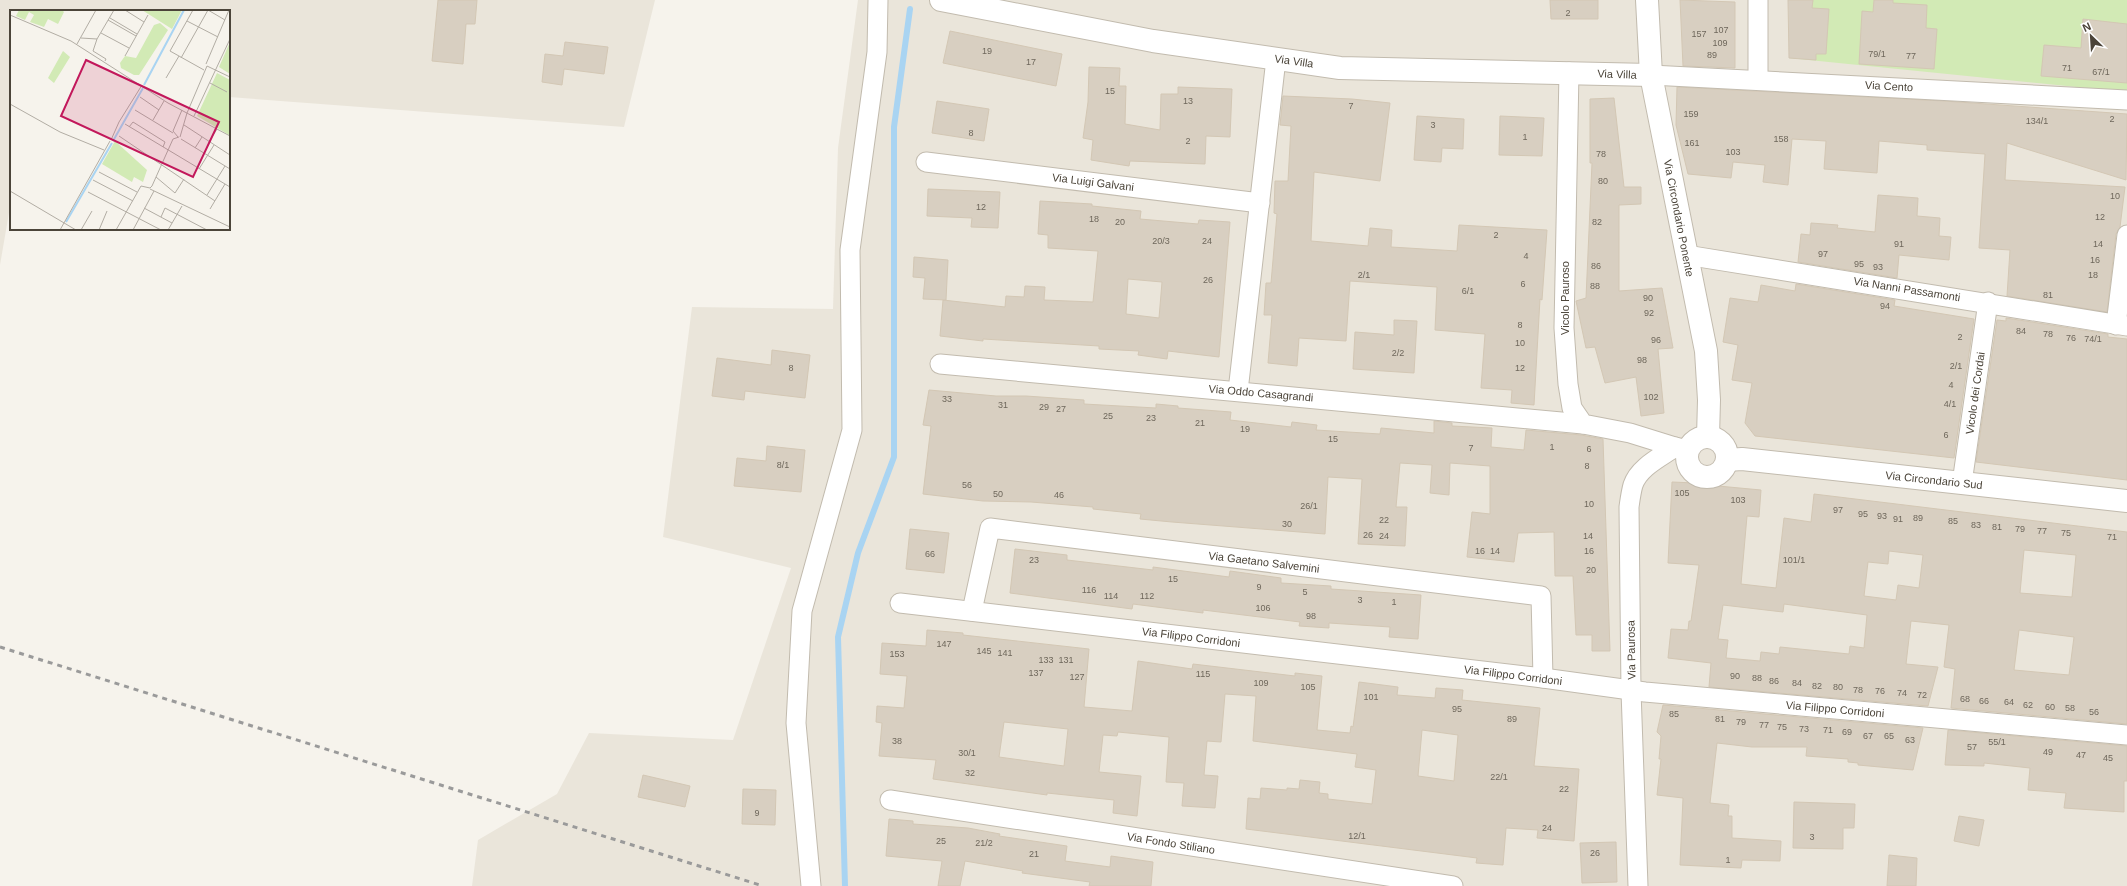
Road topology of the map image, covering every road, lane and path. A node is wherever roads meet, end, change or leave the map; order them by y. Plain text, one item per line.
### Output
1 (878, 0) edge
2 (941, 0) edge
3 (1647, 0) edge
4 (1758, 0) edge
5 (1276, 59) junction
6 (1569, 72) junction
7 (1651, 75) junction
8 (1758, 79) junction
9 (2127, 100) edge
10 (926, 162) dead end
11 (1260, 203) junction
12 (2127, 235) edge
13 (1686, 255) junction
14 (1988, 302) junction
15 (2121, 326) edge
16 (940, 364) dead end
17 (1238, 391) junction
18 (1583, 424) junction
19 (1708, 437) junction
20 (1681, 449) junction
21 (1734, 459) junction
22 (1962, 484) junction
23 (2127, 501) edge
24 (900, 603) dead end
25 (972, 611) junction
26 (1543, 678) junction
27 (1631, 690) junction
28 (2127, 735) edge
29 (890, 800) dead end
30 (810, 886) edge
31 (1453, 886) edge
32 (1638, 886) edge

1 - 30 street
2 - 5 street, Via Villa
3 - 7 street, Via Circondario Ponente
4 - 8 street
5 - 6 street, Via Villa
5 - 11 street
6 - 7 street, Via Villa
6 - 18 street, Vicolo Pauroso
7 - 8 street, Via Cento
7 - 13 street, Via Circondario Ponente
8 - 9 street, Via Cento
10 - 11 street, Via Luigi Galvani
11 - 17 street
12 - 15 street
13 - 14 street, Via Nanni Passamonti
13 - 19 street, Via Circondario Ponente
14 - 15 street, Via Nanni Passamonti
14 - 22 street, Vicolo dei Cordai
16 - 17 street, Via Oddo Casagrandi
17 - 18 street, Via Oddo Casagrandi
18 - 20 street
19 - 20 street
19 - 21 street
20 - 21 street
20 - 27 street, Via Paurosa
21 - 22 street, Via Circondario Sud
22 - 23 street, Via Circondario Sud
24 - 25 street, Via Filippo Corridoni
25 - 26 street, Via Filippo Corridoni
25 - 26 street, Via Gaetano Salvemini
26 - 27 street, Via Filippo Corridoni
27 - 28 street, Via Filippo Corridoni
27 - 32 street, Via Paurosa
29 - 31 street, Via Fondo Stiliano

